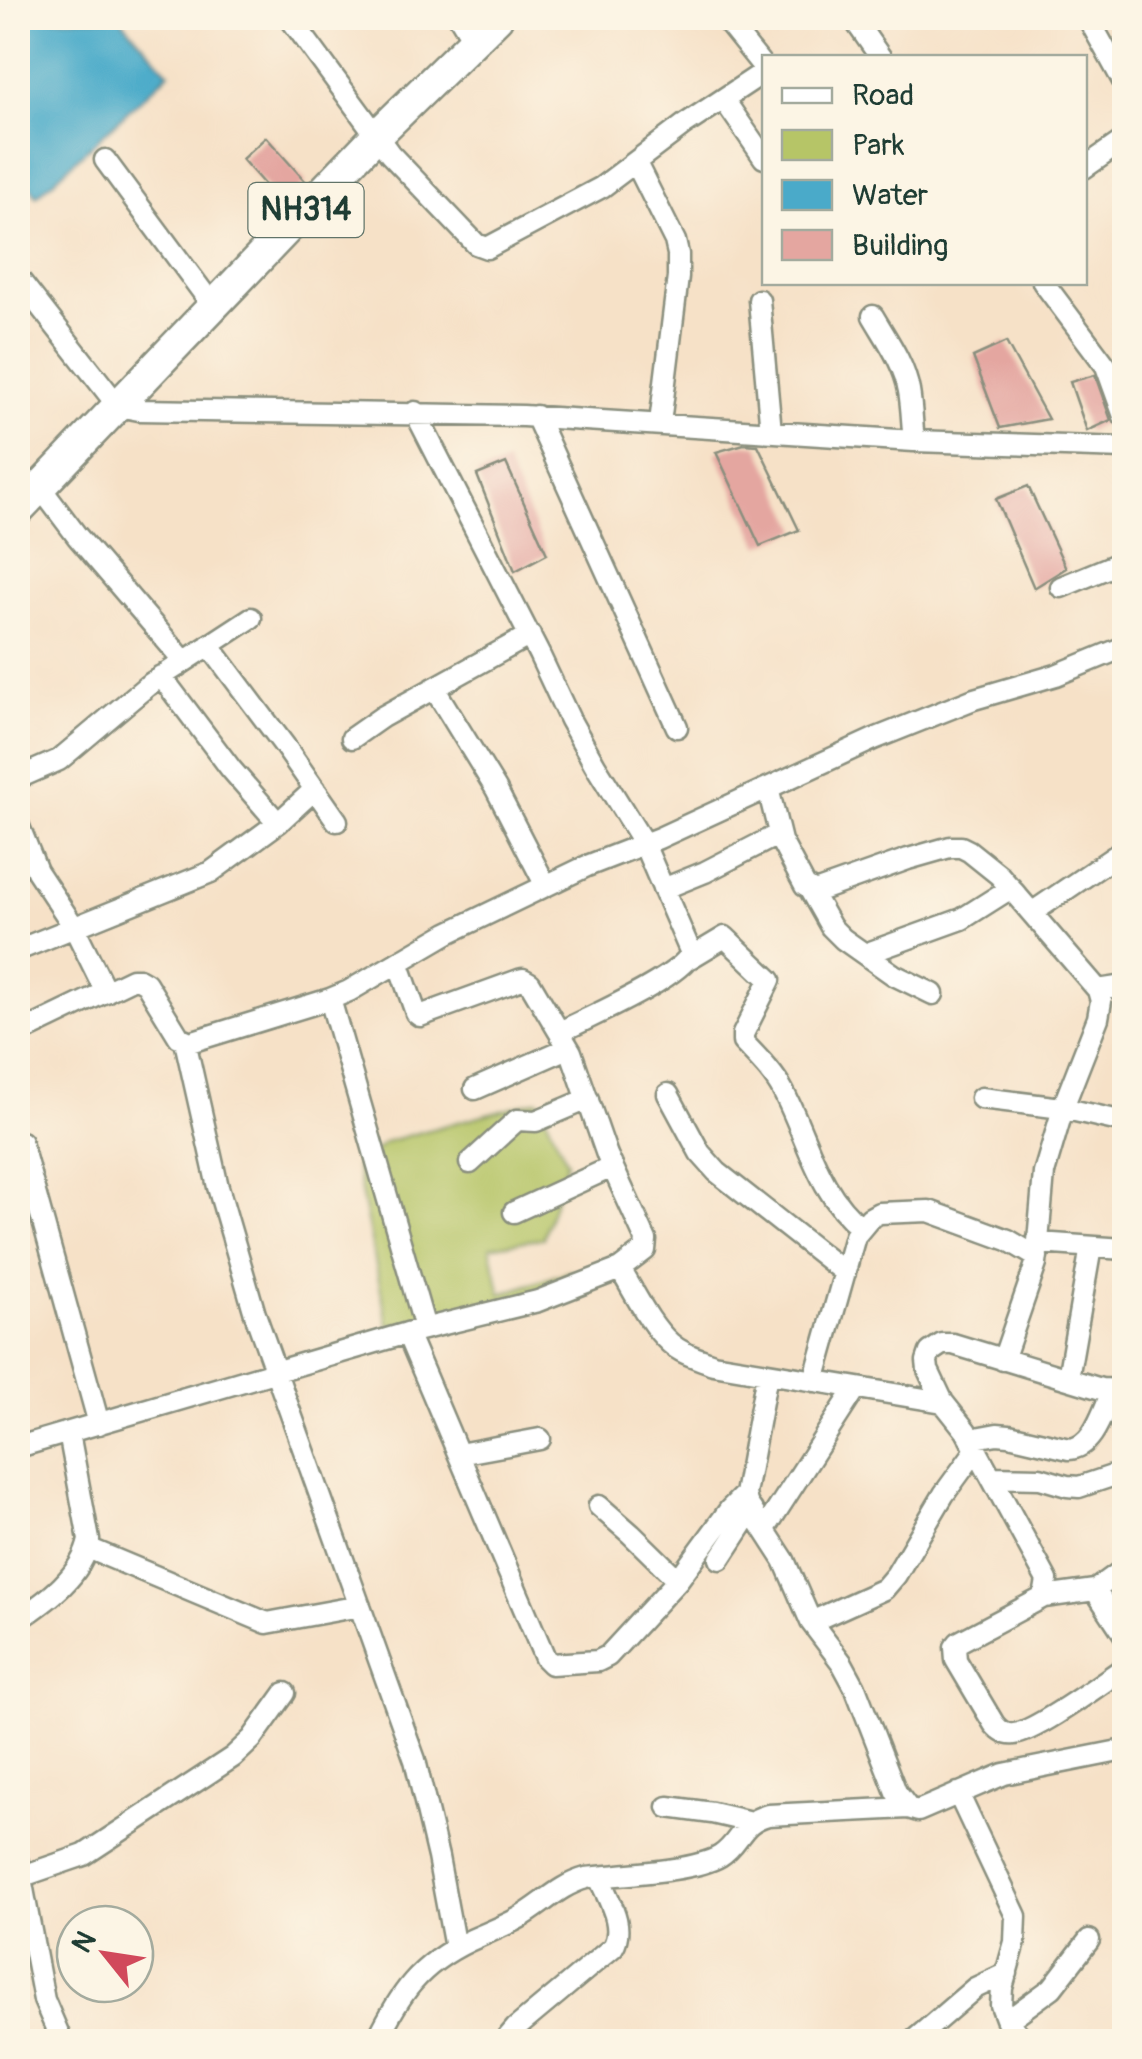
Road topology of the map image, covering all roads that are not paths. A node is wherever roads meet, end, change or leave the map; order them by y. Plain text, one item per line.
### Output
1 (290, 18) edge
2 (498, 18) edge
3 (724, 18) edge
4 (853, 18) edge
5 (1088, 18) edge
6 (467, 29) edge
7 (879, 55) edge
8 (762, 66) edge
9 (762, 71) edge
10 (1124, 83) edge
11 (724, 100) junction
12 (376, 136) junction
13 (1124, 140) edge
14 (762, 155) edge
15 (105, 160) dead end
16 (636, 163) junction
17 (1087, 166) edge
18 (18, 278) edge
19 (1045, 285) edge
20 (759, 300) dead end
21 (213, 306) junction
22 (873, 316) dead end
23 (118, 406) junction
24 (415, 412) junction
25 (536, 416) junction
26 (1124, 416) edge
27 (660, 424) junction
28 (770, 432) junction
29 (914, 441) junction
30 (1124, 448) edge
31 (40, 486) junction
32 (18, 510) edge
33 (1124, 563) edge
34 (1061, 586) dead end
35 (251, 618) dead end
36 (530, 635) junction
37 (210, 645) junction
38 (1124, 646) edge
39 (184, 661) junction
40 (161, 676) junction
41 (434, 688) junction
42 (678, 727) dead end
43 (352, 738) dead end
44 (18, 778) edge
45 (768, 788) junction
46 (315, 789) junction
47 (337, 821) dead end
48 (278, 823) junction
49 (18, 824) edge
50 (779, 834) junction
51 (644, 844) junction
52 (1124, 850) edge
53 (546, 886) junction
54 (1011, 888) junction
55 (663, 889) junction
56 (810, 890) junction
57 (1033, 912) junction
58 (74, 927) junction
59 (18, 950) edge
60 (865, 954) junction
61 (690, 958) junction
62 (398, 962) junction
63 (1124, 986) edge
64 (1098, 990) junction
65 (106, 992) junction
66 (933, 994) dead end
67 (330, 998) junction
68 (18, 1034) edge
69 (564, 1040) junction
70 (184, 1041) junction
71 (475, 1089) dead end
72 (668, 1094) dead end
73 (588, 1098) junction
74 (981, 1098) dead end
75 (1062, 1108) junction
76 (18, 1120) edge
77 (1124, 1122) edge
78 (19, 1144) edge
79 (470, 1162) dead end
80 (612, 1167) junction
81 (514, 1212) dead end
82 (861, 1227) junction
83 (1091, 1247) junction
84 (1124, 1249) edge
85 (1038, 1250) junction
86 (620, 1270) junction
87 (844, 1273) junction
88 (416, 1330) junction
89 (1002, 1360) junction
90 (275, 1373) junction
91 (767, 1374) junction
92 (1068, 1378) junction
93 (814, 1381) junction
94 (856, 1388) junction
95 (1119, 1390) edge
96 (943, 1402) junction
97 (99, 1424) junction
98 (68, 1433) junction
99 (540, 1439) dead end
100 (973, 1444) junction
101 (18, 1448) edge
102 (458, 1454) junction
103 (1124, 1472) edge
104 (991, 1477) junction
105 (749, 1502) junction
106 (598, 1506) dead end
107 (765, 1529) junction
108 (88, 1548) junction
109 (720, 1559) dead end
110 (1124, 1569) edge
111 (678, 1580) junction
112 (1094, 1590) junction
113 (1044, 1597) junction
114 (360, 1606) junction
115 (18, 1620) edge
116 (811, 1622) junction
117 (1124, 1634) edge
118 (1124, 1668) edge
119 (285, 1693) dead end
120 (1124, 1750) edge
121 (958, 1793) junction
122 (668, 1807) dead end
123 (908, 1808) junction
124 (751, 1822) junction
125 (19, 1870) edge
126 (599, 1877) junction
127 (1089, 1940) dead end
128 (456, 1948) junction
129 (1006, 1973) junction
130 (1007, 2022) junction
131 (62, 2042) edge
132 (376, 2042) edge
133 (504, 2042) edge
134 (912, 2042) edge
135 (1025, 2042) edge

1 - 12 street
2 - 6 highway, NH314
3 - 8 street
4 - 7 street
5 - 10 street
6 - 12 highway, NH314
9 - 11 street
11 - 14 street
11 - 16 street
12 - 16 street
12 - 21 highway, NH314
13 - 17 street
15 - 21 street
16 - 27 street
18 - 23 street
19 - 26 street
20 - 28 street
21 - 23 highway, NH314
22 - 29 street
23 - 24 street
23 - 31 highway, NH314
24 - 25 street
24 - 36 street
25 - 27 street
25 - 42 street
27 - 28 street
28 - 29 street
29 - 30 street
31 - 32 highway, NH314
31 - 39 street
33 - 34 street
35 - 37 street
36 - 41 street
36 - 51 street
37 - 39 street
37 - 46 street
38 - 45 street
39 - 40 street
40 - 44 street
40 - 48 street
41 - 43 street
41 - 53 street
45 - 50 street
45 - 51 street
46 - 47 street
46 - 48 street
48 - 58 street
49 - 58 street
50 - 55 street
50 - 56 street
51 - 53 street
51 - 55 street
52 - 57 street
53 - 62 street
54 - 56 street
54 - 57 street
54 - 60 street
55 - 61 street
56 - 60 street
57 - 64 street
58 - 59 street
58 - 65 street
60 - 66 street
61 - 69 street
61 - 82 street
62 - 67 street
62 - 69 street
63 - 64 street
64 - 75 street
65 - 68 street
65 - 70 street
67 - 70 street
67 - 88 street
69 - 71 street
69 - 73 street
70 - 90 street
72 - 87 street
73 - 79 street
73 - 80 street
74 - 75 street
75 - 77 street
75 - 85 street
76 - 78 street
78 - 97 street
80 - 81 street
80 - 86 street
82 - 85 street
82 - 87 street
83 - 84 street
83 - 85 street
83 - 92 street
85 - 89 street
86 - 88 street
86 - 91 street
87 - 93 street
88 - 90 street
88 - 102 street
89 - 92 street
89 - 96 street
90 - 97 street
90 - 114 street
91 - 93 street
91 - 105 street
92 - 95 street
93 - 94 street
94 - 96 street
94 - 107 street
95 - 100 street
96 - 100 street
97 - 98 street
98 - 101 street
98 - 108 street
99 - 102 street
100 - 104 street
100 - 116 street
102 - 111 street
103 - 104 street
104 - 113 street
105 - 107 street
105 - 109 street
105 - 111 street
106 - 111 street
107 - 116 street
108 - 114 street
108 - 115 street
110 - 112 street
112 - 113 street
112 - 117 street
113 - 118 street
114 - 128 street
116 - 123 street
119 - 125 street
120 - 121 street
121 - 123 street
121 - 129 street
122 - 124 street
123 - 124 street
124 - 126 street
125 - 131 street
126 - 128 street
126 - 133 street
127 - 130 street
128 - 132 street
129 - 130 street
129 - 134 street
130 - 135 street

